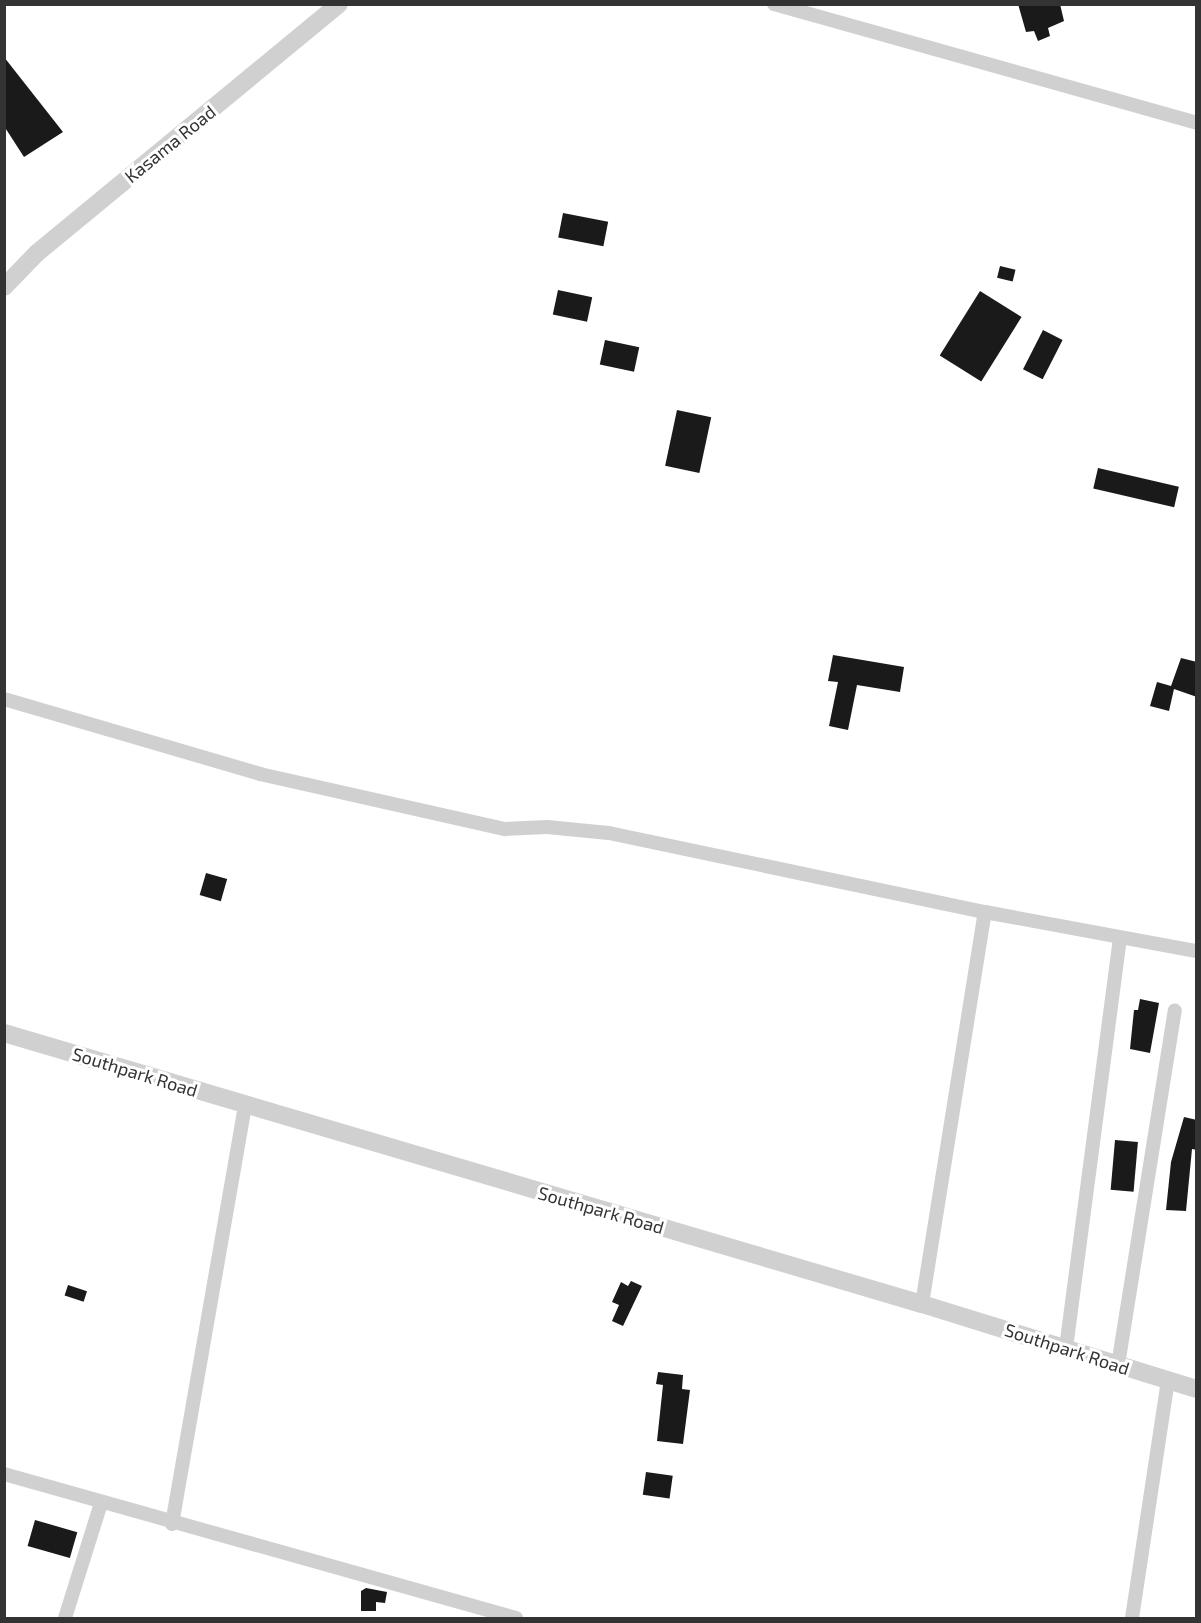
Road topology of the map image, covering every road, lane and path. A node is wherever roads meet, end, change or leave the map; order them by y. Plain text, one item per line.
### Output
1 (339, 4) edge
2 (774, 4) edge
3 (1197, 123) edge
4 (4, 287) edge
5 (4, 699) edge
6 (984, 912) junction
7 (1120, 938) junction
8 (1197, 951) edge
9 (1175, 1011) dead end
10 (4, 1033) edge
11 (245, 1106) junction
12 (922, 1304) junction
13 (1066, 1348) junction
14 (1118, 1365) junction
15 (1168, 1381) junction
16 (1197, 1389) edge
17 (4, 1474) edge
18 (101, 1503) junction
19 (172, 1524) junction
20 (65, 1618) edge
21 (516, 1618) edge
22 (1132, 1618) edge

1 - 4 street, Kasama Road
2 - 3 street
5 - 6 street
6 - 7 street
6 - 12 street
7 - 8 street
7 - 13 street
9 - 14 street
10 - 11 street, Southpark Road
11 - 12 street, Southpark Road
11 - 19 street
12 - 13 street, Southpark Road
13 - 14 street, Southpark Road
14 - 15 street, Southpark Road
15 - 16 street, Southpark Road
15 - 22 street
17 - 18 street
18 - 19 street
18 - 20 street
19 - 21 street

